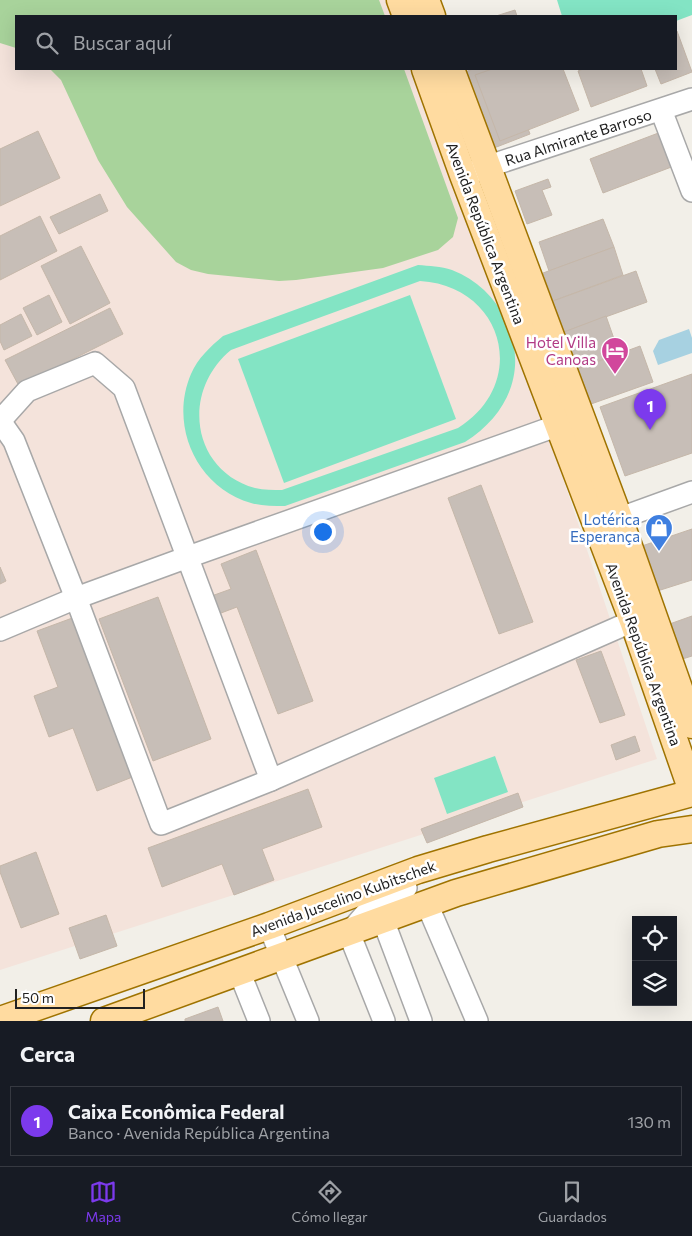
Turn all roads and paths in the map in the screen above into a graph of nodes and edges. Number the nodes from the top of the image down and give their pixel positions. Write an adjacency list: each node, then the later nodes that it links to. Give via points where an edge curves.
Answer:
1 (400, 0): 3 (main road)
2 (426, 0): 4 (main road)
3 (406, 15)
4 (432, 15)
5 (425, 70): 9 (main road, Avenida República Argentina)
6 (451, 70): 9 (main road, Avenida República Argentina)
7 (692, 99): 8 (street, Rua Almirante Barroso)
8 (661, 110): 9 (street, Rua Almirante Barroso); 10 (street)
9 (475, 171): 12 (main road, Avenida República Argentina); 14 (main road, Avenida República Argentina)
10 (692, 190)
11 (0, 421): 15 (street, via 27,391 95,363 124,388); 16 (street, via 14,440)
12 (559, 425): 14 (main road, Avenida República Argentina); 15 (street)
13 (692, 492): 14 (street)
14 (608, 523): 17 (main road, Avenida República Argentina); 19 (main road, Avenida República Argentina)
15 (188, 557): 16 (street); 20 (street)
16 (76, 598): 18 (street); 20 (street, via 161,824)
17 (633, 621): 20 (street); 21 (main road, Avenida República Argentina)
18 (0, 630)
19 (692, 725)
20 (271, 780)
21 (692, 792): 23 (main road, Avenida Juscelino Kubitschek)
22 (692, 829): 24 (main road, via 658,834 484,884)
23 (488, 848): 25 (street, via 466,867 380,897); 26 (main road, Avenida Juscelino Kubitschek, via 418,870)
24 (428, 904): 25 (main road); 36 (street)
25 (379, 912): 27 (main road); 35 (street)
26 (269, 926): 28 (street); 30 (main road, Avenida Juscelino Kubitschek)
27 (349, 933): 28 (main road); 34 (street)
28 (282, 958): 29 (main road); 33 (street)
29 (239, 971): 31 (main road); 32 (street)
30 (0, 1020)
31 (104, 1021)
32 (259, 1021)
33 (308, 1021)
34 (384, 1021)
35 (421, 1021)
36 (477, 1021)

